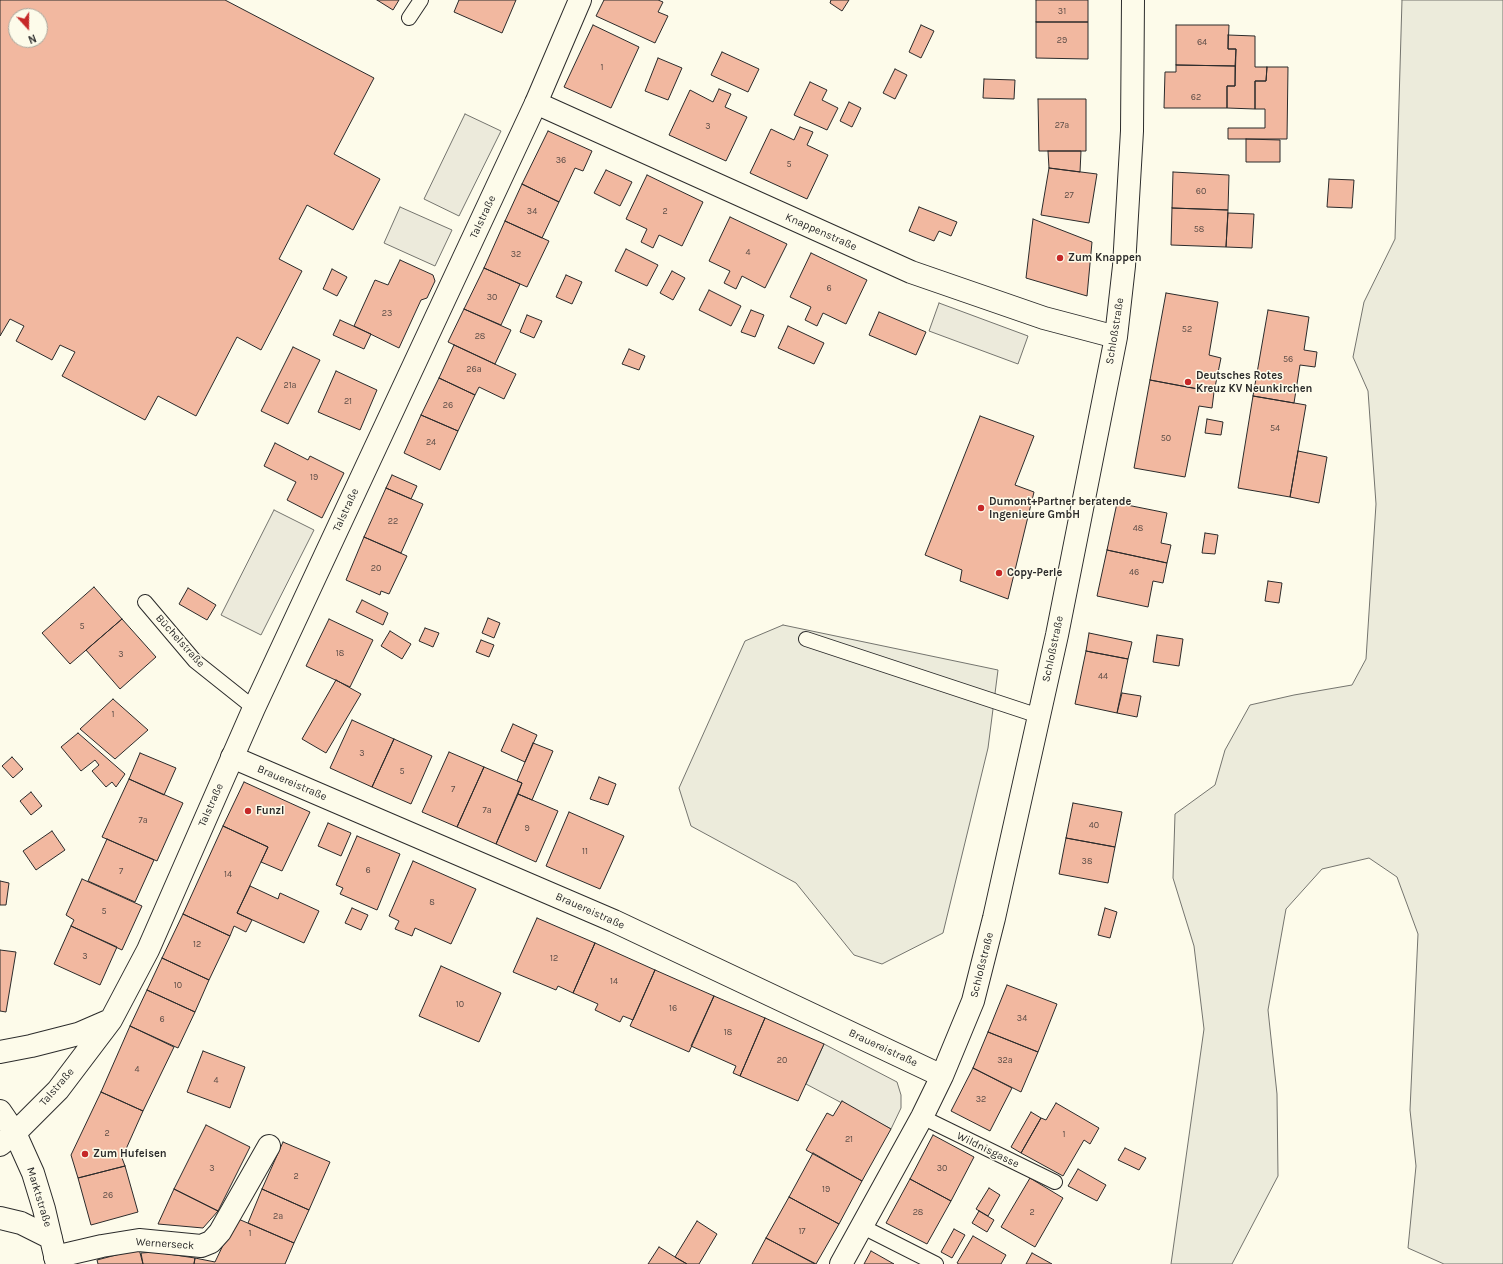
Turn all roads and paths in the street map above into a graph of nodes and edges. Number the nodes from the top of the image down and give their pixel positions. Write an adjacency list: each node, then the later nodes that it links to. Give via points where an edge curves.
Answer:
1 (421, 0): 4 (lane)
2 (580, 0): 5 (street, Talstraße)
3 (1133, 0): 6 (street, Schloßstraße, via 1132,131 1124,266)
4 (409, 18)
5 (536, 103): 6 (street, Knappenstraße, via 911,272 1044,318); 9 (street, Talstraße)
6 (1116, 337): 10 (street, Schloßstraße)
7 (145, 602): 9 (lane, Büchelstraße, via 195,661)
8 (806, 639): 10 (lane)
9 (254, 708): 11 (street, Talstraße)
10 (1039, 716): 14 (street, Schloßstraße, via 973,1002)
11 (232, 757): 12 (street, Talstraße, via 148,950); 14 (street, Brauereistraße, via 614,921)
12 (111, 1020): 13 (street, via 78,1034); 17 (street, Talstraße, via 58,1090)
13 (0, 1052)
14 (942, 1076): 16 (street, Schloßstraße)
15 (0, 1110): 17 (street, Marktstraße)
16 (922, 1118): 19 (lane, Wildnisgasse); 21 (street, Schloßstraße)
17 (7, 1139): 22 (street, Marktstraße, via 33,1173)
18 (269, 1146): 22 (street, Wernerseck, via 220,1232 211,1242 201,1246 139,1240)
19 (1055, 1182)
20 (0, 1218): 22 (street, via 21,1222)
21 (861, 1226): 23 (street, Schloßstraße); 24 (lane)
22 (54, 1253)
23 (841, 1264)
24 (936, 1264)

